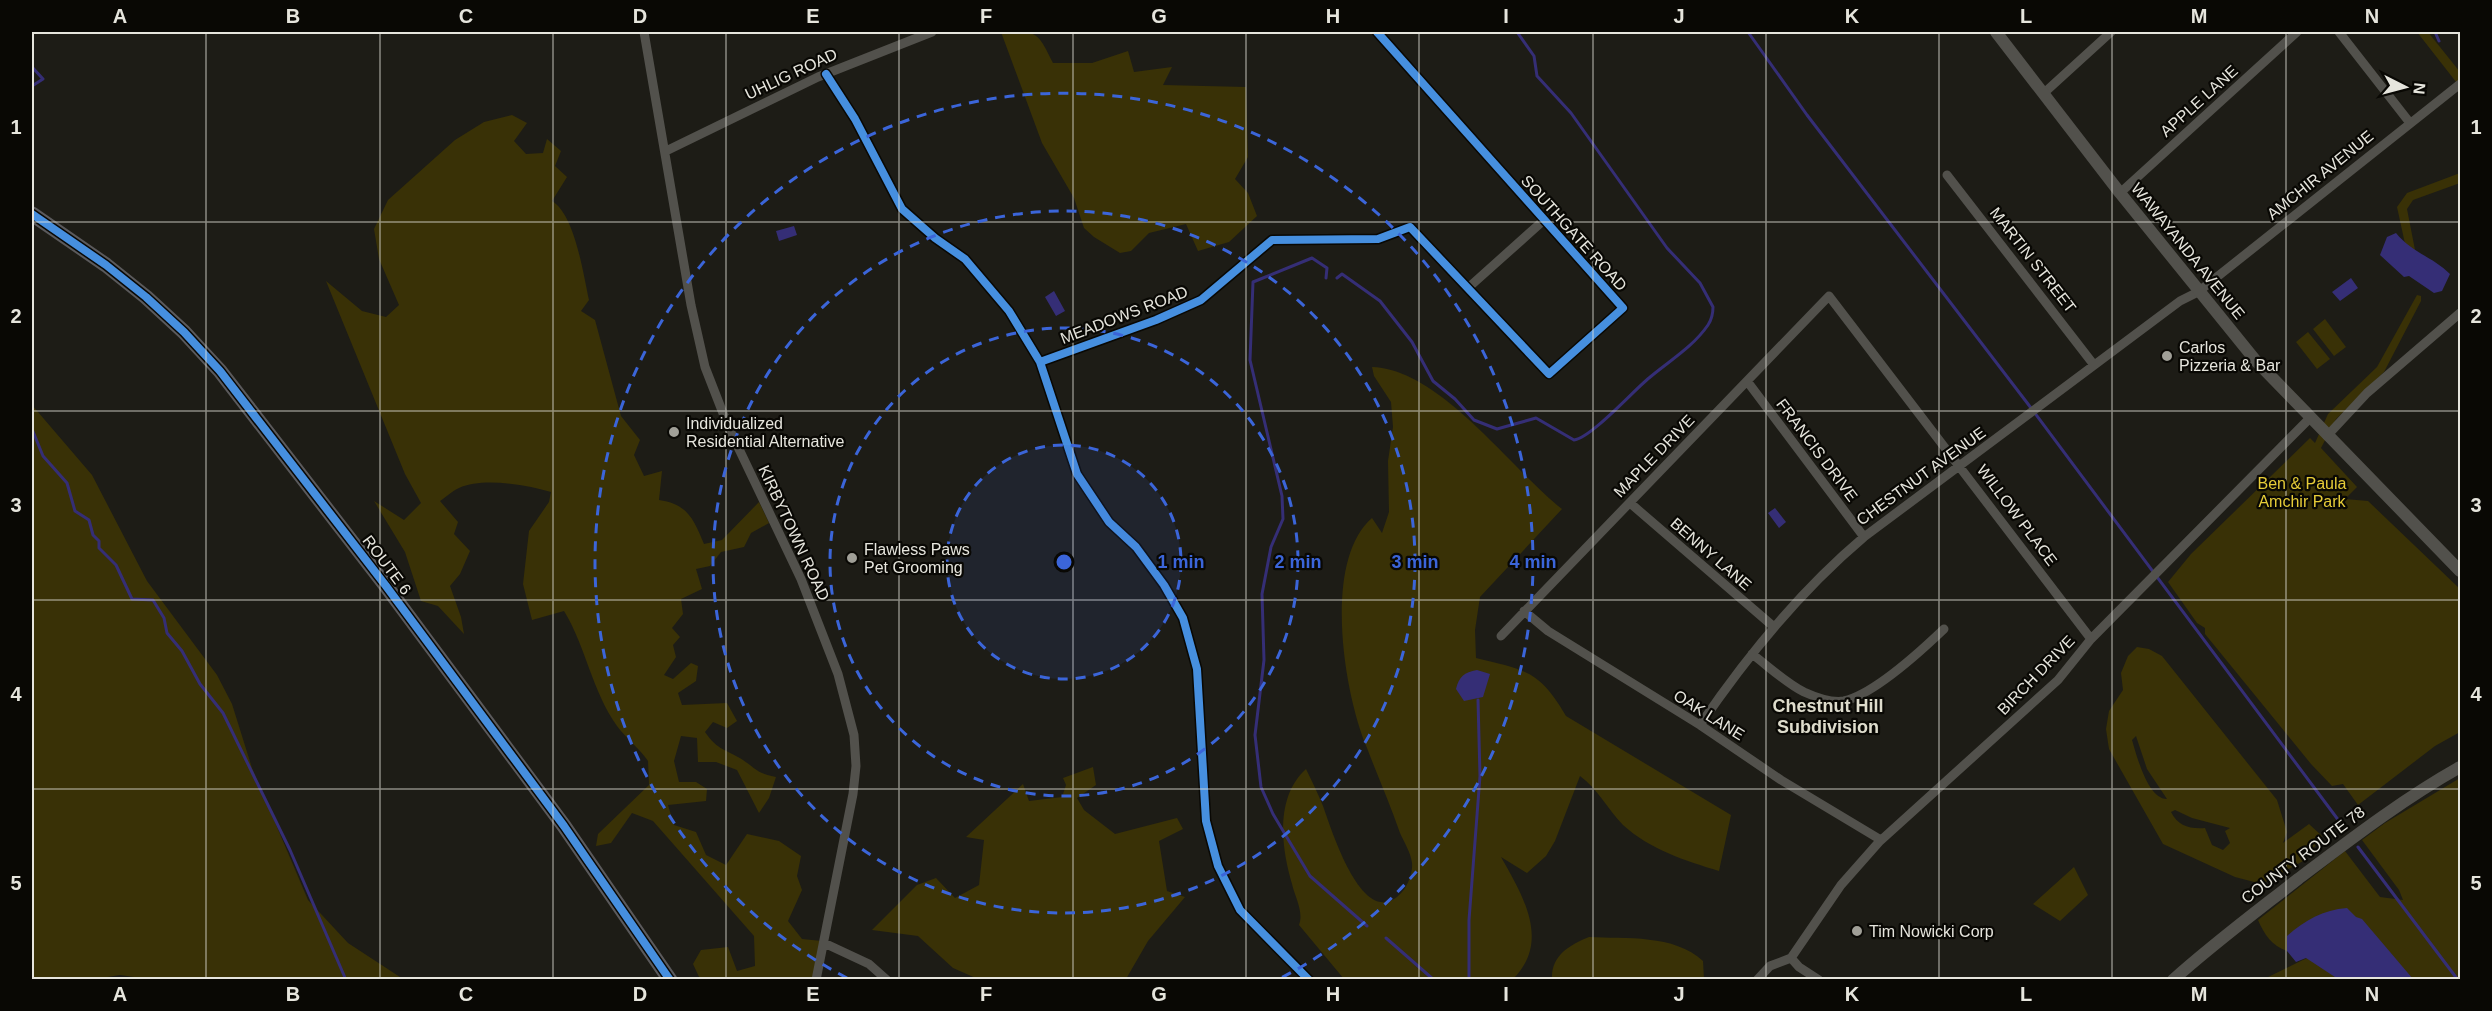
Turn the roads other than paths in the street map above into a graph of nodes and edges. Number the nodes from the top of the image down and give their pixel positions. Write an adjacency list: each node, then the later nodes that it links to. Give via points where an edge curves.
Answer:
1 (644, 32): 12 (street, KIRBYTOWN ROAD)
2 (932, 32): 8 (street, UHLIG ROAD)
3 (1377, 32): 16 (street, SOUTHGATE ROAD)
4 (1996, 32): 10 (street, WAWAYANDA AVENUE)
5 (2111, 32): 10 (street)
6 (2298, 32): 14 (street, APPLE LANE)
7 (2339, 32): 11 (street)
8 (826, 74): 12 (street, UHLIG ROAD); 22 (street, via 855,119 902,209 965,259 987,283)
9 (2460, 84): 11 (street, AMCHIR AVENUE)
10 (2044, 93): 14 (street, WAWAYANDA AVENUE)
11 (2409, 123): 19 (street, AMCHIR AVENUE)
12 (666, 151): 40 (street, KIRBYTOWN ROAD, via 691,305 710,382 814,611 844,694 854,735 853,794)
13 (1947, 175): 23 (street, MARTIN STREET)
14 (2120, 193): 19 (street, WAWAYANDA AVENUE)
15 (32, 214): 42 (main road, ROUTE 6, via 139,291 220,371 564,826)
16 (1544, 220): 18 (street); 18 (street, SOUTHGATE ROAD, via 1623,308 1574,352 1549,374)
17 (1410, 227): 18 (street, SOUTHGATE ROAD); 22 (street, MEADOWS ROAD, via 1378,238 1272,240 1201,300)
18 (1468, 288)
19 (2198, 292): 23 (street, CHESTNUT AVENUE); 25 (street, WAWAYANDA AVENUE)
20 (1829, 296): 24 (street, MAPLE DRIVE); 27 (street, WILLOW PLACE)
21 (2460, 313): 26 (street, via 2367,393)
22 (1040, 362): 45 (street, via 1077,474 1109,522 1136,547 1164,585 1183,618 1197,669 1206,821 1218,866 1240,910)
23 (2094, 365): 27 (street, CHESTNUT AVENUE)
24 (1747, 381): 28 (street, MAPLE DRIVE); 29 (street, FRANCIS DRIVE)
25 (2310, 418): 26 (street, WAWAYANDA AVENUE); 35 (street, BIRCH DRIVE)
26 (2327, 436): 30 (street, WAWAYANDA AVENUE)
27 (1961, 467): 29 (street, CHESTNUT AVENUE); 35 (street, WILLOW PLACE)
28 (1630, 503): 31 (street, MAPLE DRIVE); 32 (street, BENNY LANE)
29 (1864, 537): 32 (street, CHESTNUT AVENUE, via 1824,571)
30 (2460, 571)
31 (1524, 611): 34 (street, MAPLE DRIVE); 37 (street, OAK LANE, via 1548,631)
32 (1774, 627): 36 (street, CHESTNUT AVENUE)
33 (1944, 629): 36 (street, via 1913,658 1858,695 1842,701 1802,691)
34 (1501, 636)
35 (2091, 639): 39 (street, BIRCH DRIVE, via 2058,680)
36 (1752, 654): 37 (street, CHESTNUT AVENUE)
37 (1700, 725): 39 (street, OAK LANE)
38 (2460, 767): 48 (street, COUNTY ROUTE 78, via 2413,794 2346,842)
39 (1881, 840): 41 (street, BIRCH DRIVE, via 1841,885)
40 (824, 943): 43 (street, KIRBYTOWN ROAD); 44 (street, via 869,964)
41 (1791, 958): 46 (street, via 1770,966); 47 (street)
42 (670, 980)
43 (816, 980)
44 (887, 980)
45 (1309, 980)
46 (1757, 980)
47 (1819, 980)
48 (2173, 980)

